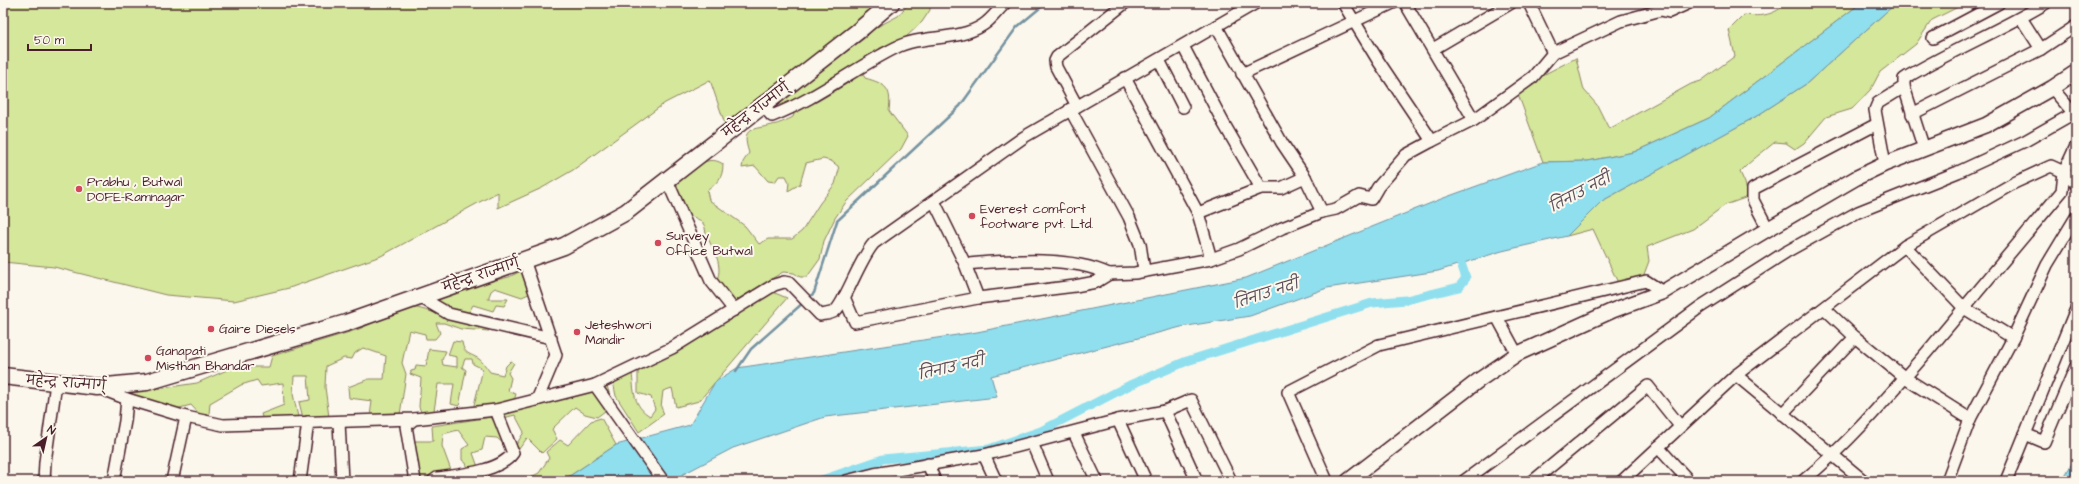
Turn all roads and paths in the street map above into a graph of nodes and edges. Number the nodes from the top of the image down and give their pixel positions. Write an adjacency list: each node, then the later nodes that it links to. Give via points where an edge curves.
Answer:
1 (891, 3): 29 (highway, महेन्द्र राज्मार्ग्)
2 (1005, 3): 29 (street, via 984,25 954,36 921,40 895,48 792,108 772,116)
3 (1125, 3): 30 (street, via 1055,61)
4 (1256, 3): 16 (street)
5 (1343, 3): 15 (street)
6 (1393, 3): 15 (street)
7 (1405, 3): 20 (street)
8 (1511, 3): 20 (street)
9 (1529, 3): 22 (street)
10 (1689, 3): 13 (street, via 1669,12)
11 (1999, 3): 18 (street)
12 (2046, 3): 14 (street)
13 (1660, 6): 22 (street)
14 (2020, 18): 21 (street); 27 (street, via 1932,62 1904,79)
15 (1354, 21): 25 (street); 36 (street)
16 (1216, 26): 19 (street); 25 (street)
17 (2076, 26): 21 (street)
18 (1933, 38)
19 (1183, 46): 23 (street); 44 (street)
20 (1433, 49): 34 (street)
21 (2041, 49): 32 (street)
22 (1553, 53): 34 (street, via 1533,77)
23 (1159, 60): 26 (street); 31 (street)
24 (2076, 72): 28 (main road)
25 (1243, 73): 41 (street, via 1282,143)
26 (1125, 78): 30 (street); 47 (street)
27 (1904, 87): 32 (street); 35 (street, via 1878,103 1875,110)
28 (2052, 88): 33 (street); 38 (main road, via 1986,125)
29 (762, 105): 42 (highway, महेन्द्र राज्मार्ग्)
30 (1074, 107): 45 (street, via 1024,137); 54 (street, via 1129,217 1140,244)
31 (1183, 107)
32 (1912, 114): 38 (street)
33 (2075, 114): 114 (street, via 1958,172 1858,212 1786,252 1700,307)
34 (1474, 120): 36 (street)
35 (1877, 124): 39 (street); 49 (street, via 1753,189 1753,200)
36 (1432, 141): 46 (street, via 1406,155 1378,186 1371,199 1359,196 1336,210)
37 (2076, 146): 40 (street)
38 (1924, 149): 39 (main road)
39 (1885, 164): 49 (main road)
40 (2064, 172): 43 (street); 50 (street, via 2051,166 2014,183); 60 (street, via 2062,191)
41 (1305, 177): 44 (street, via 1281,188); 46 (street)
42 (667, 180): 52 (highway, महेन्द्र राज्मार्ग्, via 626,212 564,246); 63 (street, via 711,281)
43 (2076, 184)
44 (1261, 188): 47 (street)
45 (934, 201): 53 (street); 58 (street, via 874,242 864,255)
46 (1322, 212): 51 (street)
47 (1198, 213): 51 (street)
48 (2076, 217): 67 (street, via 2047,265)
49 (1768, 229): 56 (main road)
50 (1906, 246): 60 (street); 61 (street)
51 (1211, 259): 54 (street)
52 (524, 260): 57 (highway, महेन्द्र राज्मार्ग्); 66 (street)
53 (965, 264): 55 (street, via 1059,262 1098,269); 59 (street)
54 (1144, 270): 55 (street)
55 (1108, 274): 59 (street, via 1096,282 1075,286)
56 (1663, 292): 64 (street, via 1646,281); 68 (main road, via 1614,310)
57 (420, 297): 66 (street, via 449,314); 75 (highway, महेन्द्र राज्मार्ग्, via 346,323 147,382)
58 (844, 297): 59 (street, via 855,322); 63 (street, via 836,310 820,315 789,283 784,282 774,285)
59 (978, 298)
60 (1964, 308): 67 (street); 72 (street)
61 (1825, 309): 65 (street); 70 (street)
62 (2076, 309): 89 (street)
63 (734, 310): 74 (street, via 672,348)
64 (1497, 317): 68 (street); 112 (street, via 1379,345 1288,392)
65 (1855, 337): 72 (street); 80 (street)
66 (551, 338): 77 (street, via 556,355)
67 (2013, 338): 83 (street)
68 (1517, 354): 113 (main road, via 1479,380)
69 (2076, 366): 89 (street, via 2044,442)
70 (1736, 375): 80 (street); 87 (street)
71 (3, 376): 73 (highway, महेन्द्र राज्मार्ग्)
72 (1905, 378): 83 (street); 93 (street)
73 (56, 383): 75 (highway, महेन्द्र राज्मार्ग्); 96 (street, via 44,462)
74 (595, 385): 77 (street); 103 (street)
75 (97, 387): 76 (street)
76 (127, 399): 81 (street); 97 (street)
77 (537, 400): 78 (street)
78 (496, 410): 82 (street); 102 (street, via 512,453 508,460 472,473 437,478)
79 (1165, 411): 84 (street); 110 (street); 111 (street, via 1191,400)
80 (1782, 414): 93 (street)
81 (186, 417): 85 (street, via 223,424); 98 (street)
82 (414, 419): 86 (street); 101 (street, via 406,426)
83 (1970, 419): 120 (street)
84 (1118, 420): 88 (street); 109 (street)
85 (308, 422): 86 (street); 99 (street)
86 (339, 422): 100 (street)
87 (1680, 426): 91 (street); 115 (street, via 1648,386)
88 (1074, 432): 90 (street); 108 (street)
89 (2025, 434): 121 (street)
90 (1032, 443): 92 (street); 107 (street)
91 (1658, 447): 116 (street); 117 (street)
92 (984, 455): 94 (street); 106 (street)
93 (1834, 456): 118 (street); 119 (street)
94 (928, 464): 95 (street); 105 (street)
95 (876, 477): 104 (street)
96 (44, 481)
97 (114, 481)
98 (172, 481)
99 (300, 481)
100 (342, 481)
101 (415, 481)
102 (433, 481)
103 (664, 481)
104 (846, 481)
105 (935, 481)
106 (996, 481)
107 (1048, 481)
108 (1097, 481)
109 (1146, 481)
110 (1197, 481)
111 (1231, 481)
112 (1327, 481)
113 (1348, 481)
114 (1464, 481)
115 (1533, 481)
116 (1622, 481)
117 (1689, 481)
118 (1803, 481)
119 (1864, 481)
120 (1947, 481)
121 (2006, 481)

